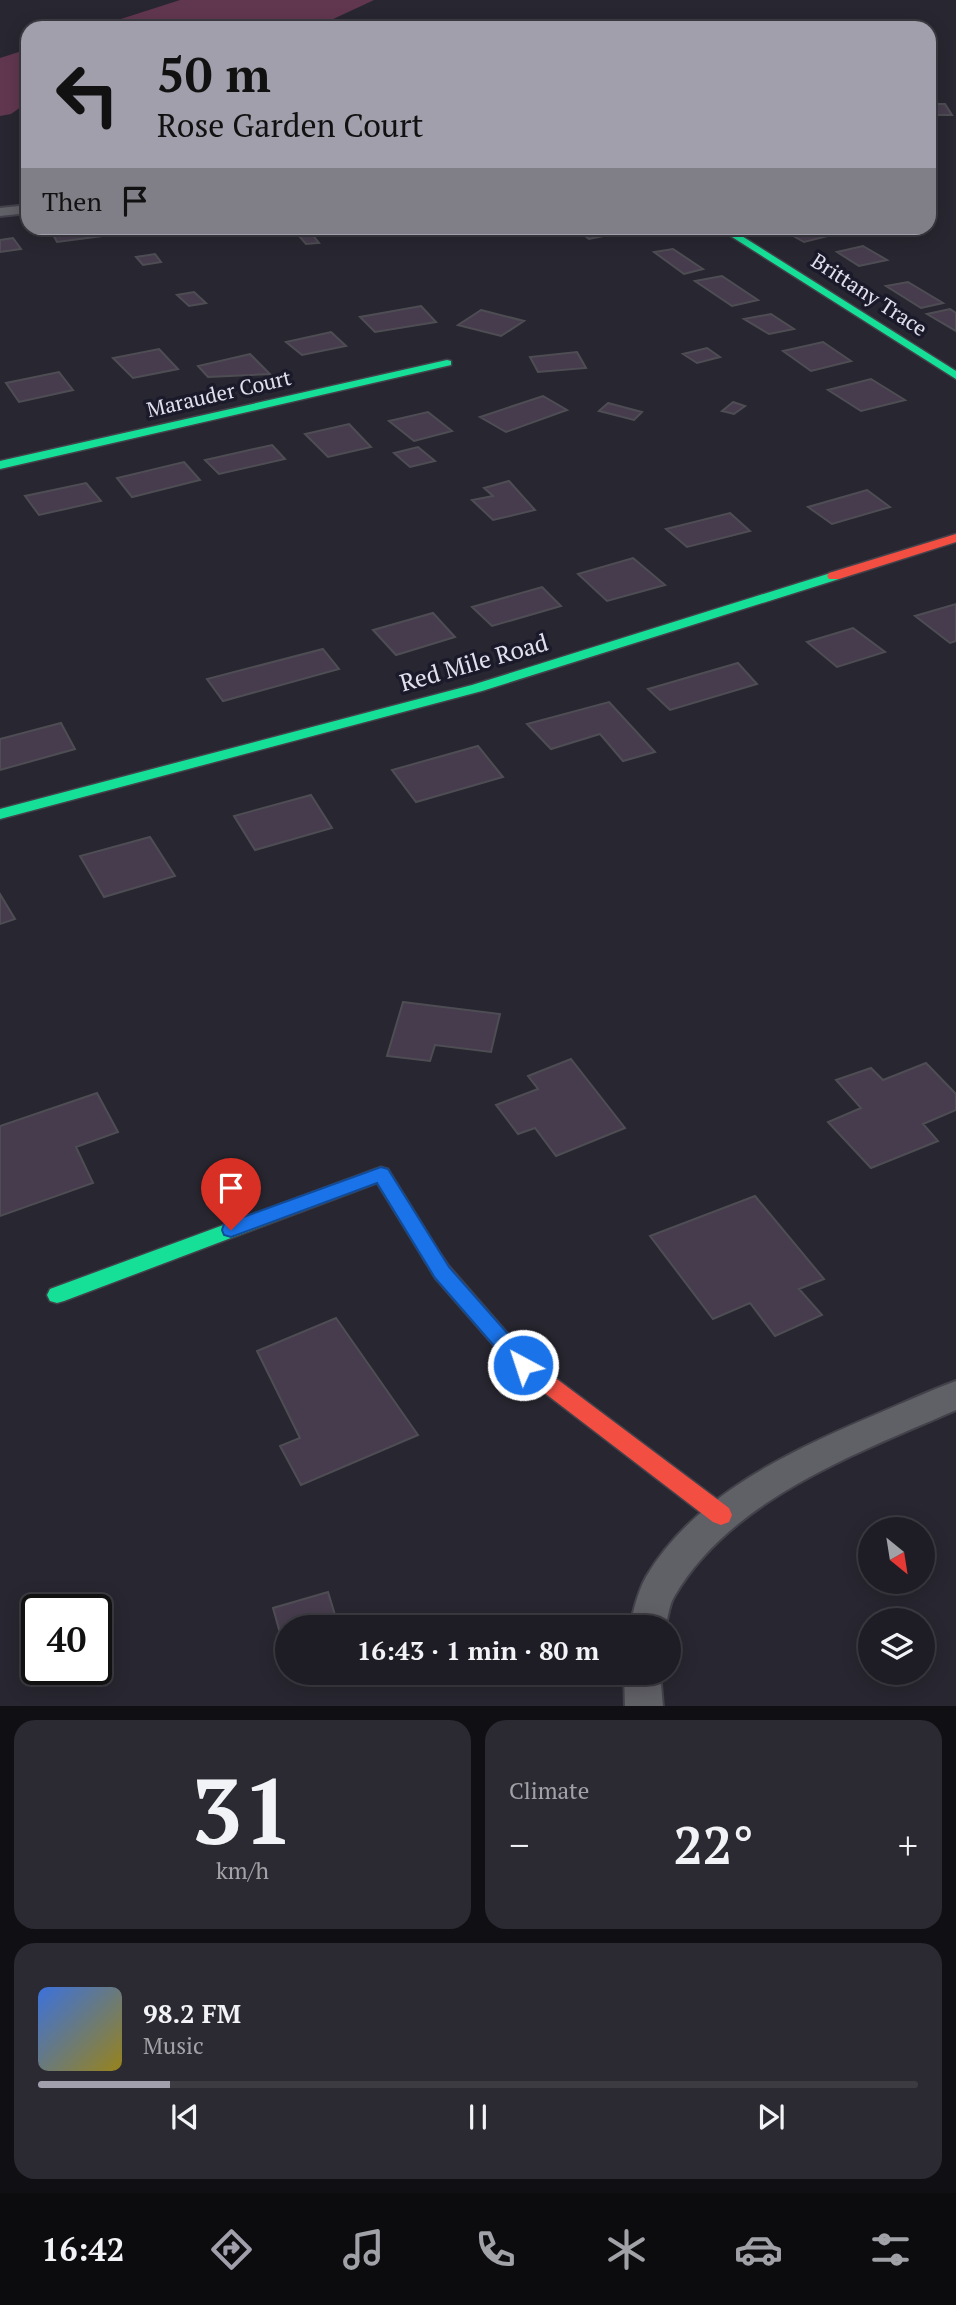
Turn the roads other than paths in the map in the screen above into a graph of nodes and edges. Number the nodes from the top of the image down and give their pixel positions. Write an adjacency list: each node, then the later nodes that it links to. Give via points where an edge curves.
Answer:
1 (21, 210): 2 (street)
2 (0, 212)
3 (734, 235): 5 (street, Brittany Trace)
4 (447, 363): 6 (street, Marauder Court)
5 (956, 376)
6 (0, 465)
7 (956, 538): 8 (street, Red Mile Road, via 477,688)
8 (0, 814)
9 (57, 1295): 11 (street, via 381,1174 442,1272 523,1365)
10 (956, 1395): 11 (street, via 840,1446)
11 (721, 1515): 12 (street, via 659,1589)
12 (651, 1615)
13 (643, 1685): 14 (street)
14 (644, 1706)

